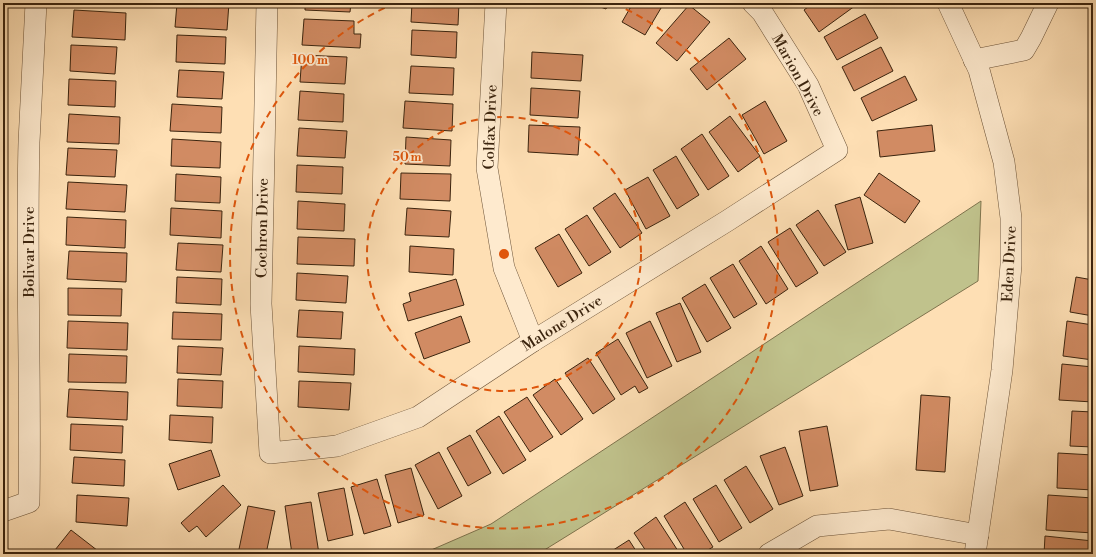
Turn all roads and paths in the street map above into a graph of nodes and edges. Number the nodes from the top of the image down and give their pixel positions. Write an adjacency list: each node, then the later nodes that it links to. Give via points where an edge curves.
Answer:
1 (36, 3): 11 (street, Bolivar Drive, via 28,262 29,502)
2 (267, 3): 10 (street, Cochron Drive, via 261,304)
3 (496, 3): 9 (street, Colfax Drive, via 487,168 504,268)
4 (753, 3): 8 (street, Marion Drive, via 762,12 808,86)
5 (948, 3): 7 (street, Eden Drive)
6 (1048, 3): 7 (street, via 1024,50)
7 (974, 60): 12 (street, Eden Drive, via 1004,162 1011,218 1011,265 1002,370)
8 (837, 150): 9 (street, Malone Drive)
9 (533, 341): 10 (street, Malone Drive, via 418,417 337,446)
10 (270, 453)
11 (3, 511)
12 (977, 544): 13 (street, via 889,519 817,526)
13 (769, 554)

